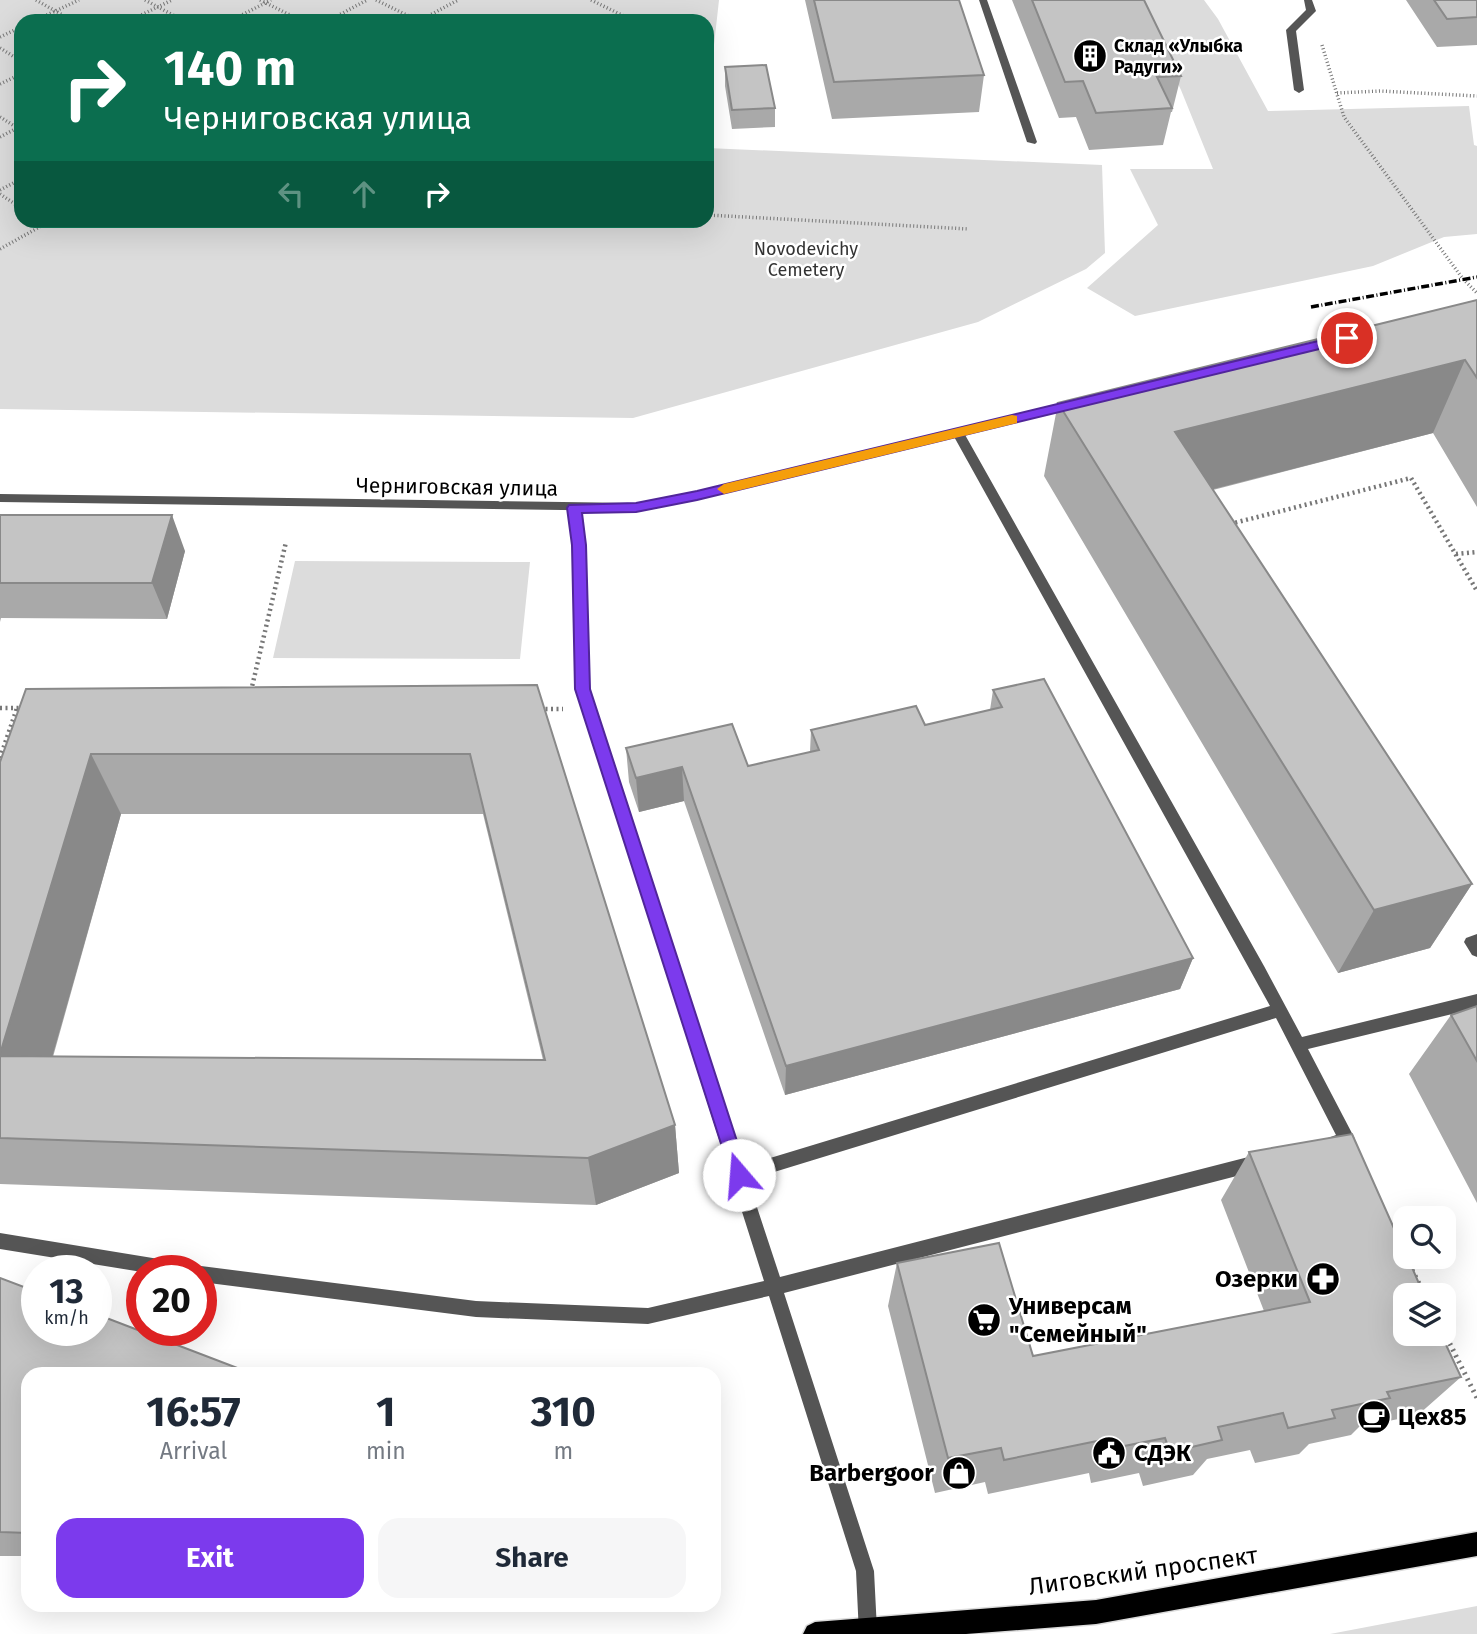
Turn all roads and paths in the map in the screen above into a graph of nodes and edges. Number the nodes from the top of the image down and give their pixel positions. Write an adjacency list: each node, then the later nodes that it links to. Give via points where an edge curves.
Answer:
1 (36, 0): 15 (path)
2 (79, 0): 15 (path)
3 (145, 0): 14 (path)
4 (172, 0): 14 (path)
5 (260, 0): 13 (path)
6 (271, 0): 13 (path)
7 (367, 0): 23 (path)
8 (376, 0): 24 (path)
9 (458, 0): 25 (path)
10 (591, 0): 26 (path)
11 (983, 0): 30 (street)
12 (1308, 0): 16 (street)
13 (266, 3): 21 (path); 22 (path)
14 (158, 7): 19 (path); 20 (path)
15 (56, 11): 17 (path); 18 (path)
16 (1311, 11): 27 (street, via 1291,30); 28 (path)
17 (49, 14)
18 (61, 14)
19 (144, 14)
20 (171, 14)
21 (244, 14)
22 (288, 14)
23 (341, 14)
24 (405, 14)
25 (432, 14)
26 (620, 14)
27 (1298, 90)
28 (1337, 93): 29 (path); 37 (path, via 1344,117)
29 (1477, 96)
30 (1032, 142)
31 (0, 192): 32 (path)
32 (14, 203)
33 (714, 215): 35 (path)
34 (38, 228): 36 (path)
35 (969, 229)
36 (0, 249)
37 (1476, 291)
38 (1091, 400): 39 (street, Черниговская улица)
39 (958, 433): 41 (street, Черниговская улица, via 685,498 636,507); 57 (street)
40 (0, 498): 41 (street, Черниговская улица)
41 (574, 508): 52 (street, via 583,689)
42 (1225, 525): 45 (path, via 1411,478)
43 (286, 542): 47 (path)
44 (1477, 552): 45 (path)
45 (1456, 554): 46 (path)
46 (1477, 591)
47 (250, 695)
48 (0, 708): 49 (path)
49 (17, 708): 50 (path); 53 (path)
50 (30, 708)
51 (535, 709): 52 (path)
52 (590, 709): 61 (street)
53 (0, 758)
54 (1477, 940): 55 (street, via 1471,942)
55 (1477, 951)
56 (1477, 1001): 58 (street)
57 (1280, 1010): 58 (street); 61 (street)
58 (1298, 1045): 59 (street, via 1346,1139)
59 (1320, 1146)
60 (1280, 1157): 65 (street)
61 (739, 1175): 65 (street)
62 (0, 1241): 63 (street)
63 (126, 1262)
64 (217, 1276): 65 (street, via 476,1309 648,1316)
65 (774, 1287): 69 (street, via 865,1572)
66 (1451, 1346): 67 (path)
67 (1477, 1398)
68 (1477, 1544): 69 (main road, Лиговский проспект, via 1096,1612)
69 (867, 1630): 70 (main road, Лиговский проспект)
70 (815, 1634)

